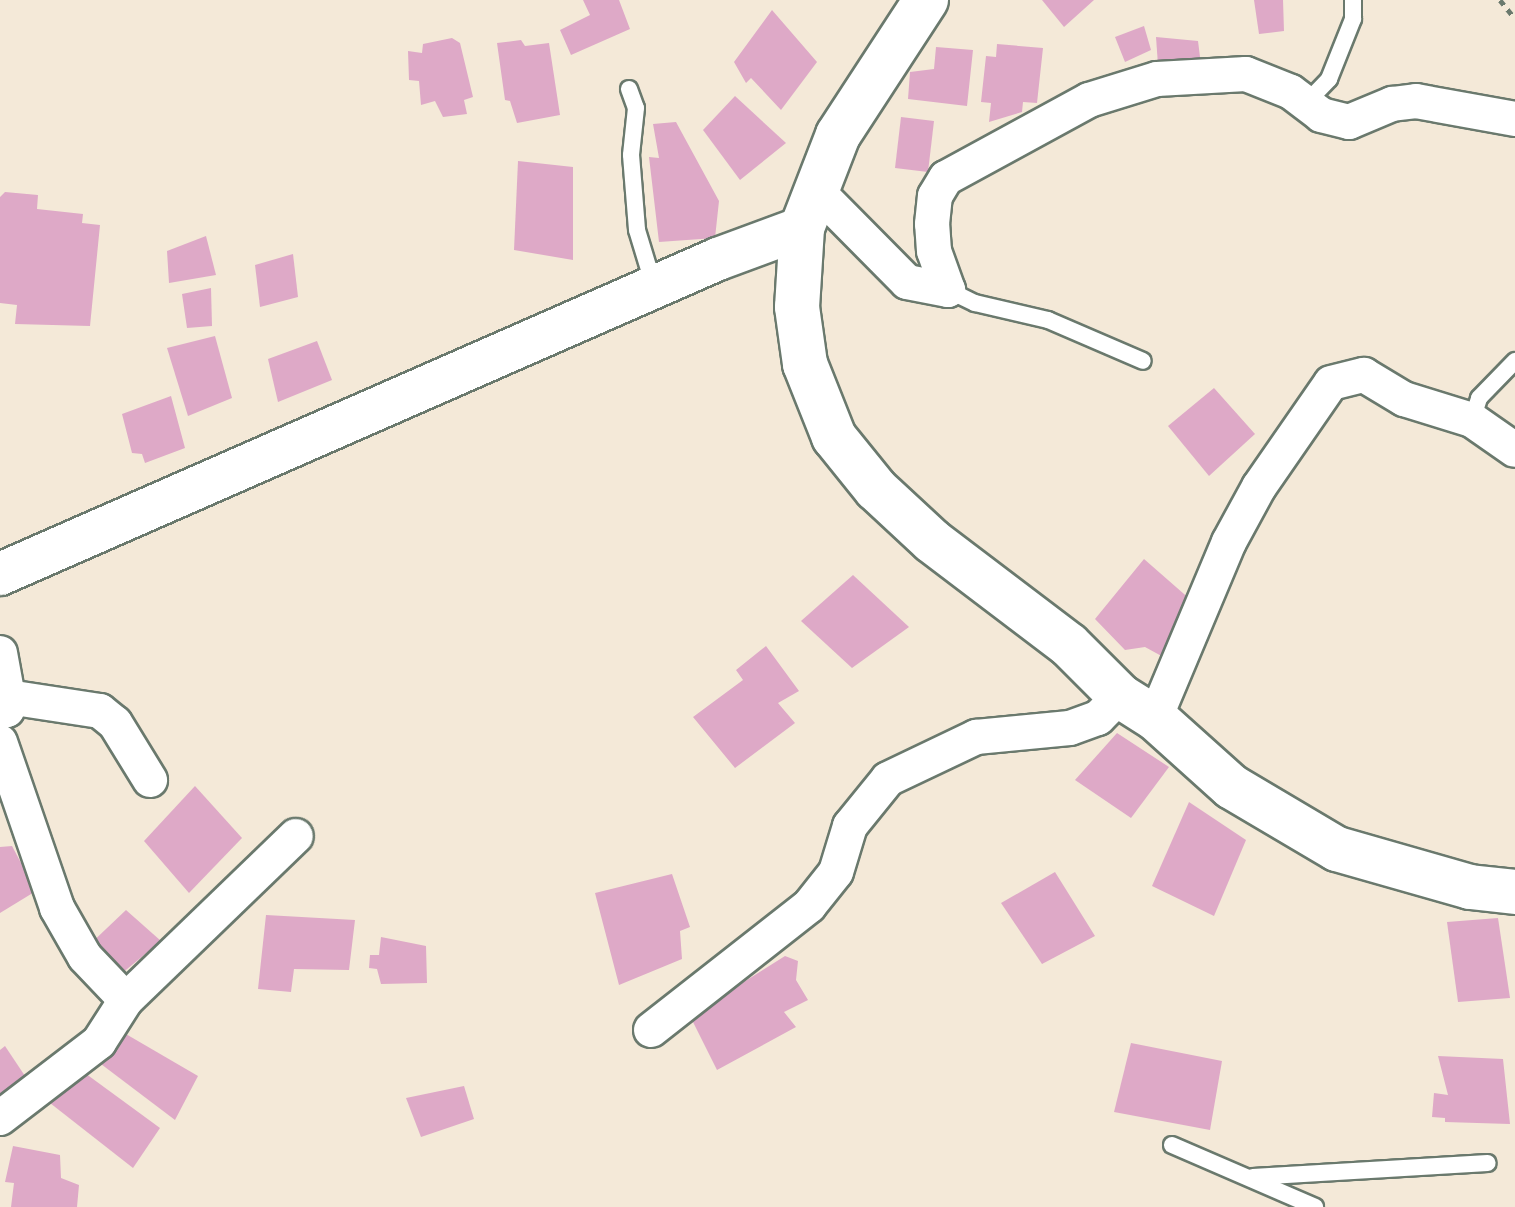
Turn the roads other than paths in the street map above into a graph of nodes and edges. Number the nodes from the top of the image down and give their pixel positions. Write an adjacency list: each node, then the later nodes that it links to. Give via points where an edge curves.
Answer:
1 (926, 0): 6 (main road, via 846,121)
2 (1353, 0): 4 (lane, via 1353,19 1329,79)
3 (629, 89): 7 (lane, via 636,108 631,155 637,230)
4 (1307, 102): 5 (street, via 1321,115 1349,122 1392,104 1416,101); 8 (street, via 1246,74 1157,79 1089,100 961,166 935,196 933,210 934,251)
5 (1515, 119)
6 (808, 208): 7 (street); 8 (street, via 907,282); 16 (main road, via 797,307 805,364 834,437 876,489 932,541 1069,645)
7 (654, 287): 13 (street)
8 (948, 290): 9 (lane, via 975,303 1048,320)
9 (1143, 361)
10 (1515, 361): 11 (lane, via 1479,398)
11 (1472, 420): 12 (street); 16 (street, via 1404,399 1364,375 1331,383 1259,487)
12 (1515, 450)
13 (0, 574)
14 (0, 653): 15 (street)
15 (4, 704): 18 (street, via 100,711 115,723)
16 (1138, 707): 20 (main road, via 1232,787 1337,849 1456,884); 22 (street, via 1070,728 976,737 888,779 850,826 836,872 809,906)
17 (0, 742): 21 (street, via 57,908 85,957)
18 (150, 780)
19 (296, 836): 21 (street)
20 (1515, 892)
21 (126, 1000): 23 (street, via 99,1042)
22 (651, 1030)
23 (0, 1118)
24 (1172, 1145): 26 (lane)
25 (1488, 1163): 26 (lane)
26 (1253, 1177): 27 (lane)
27 (1315, 1207)

